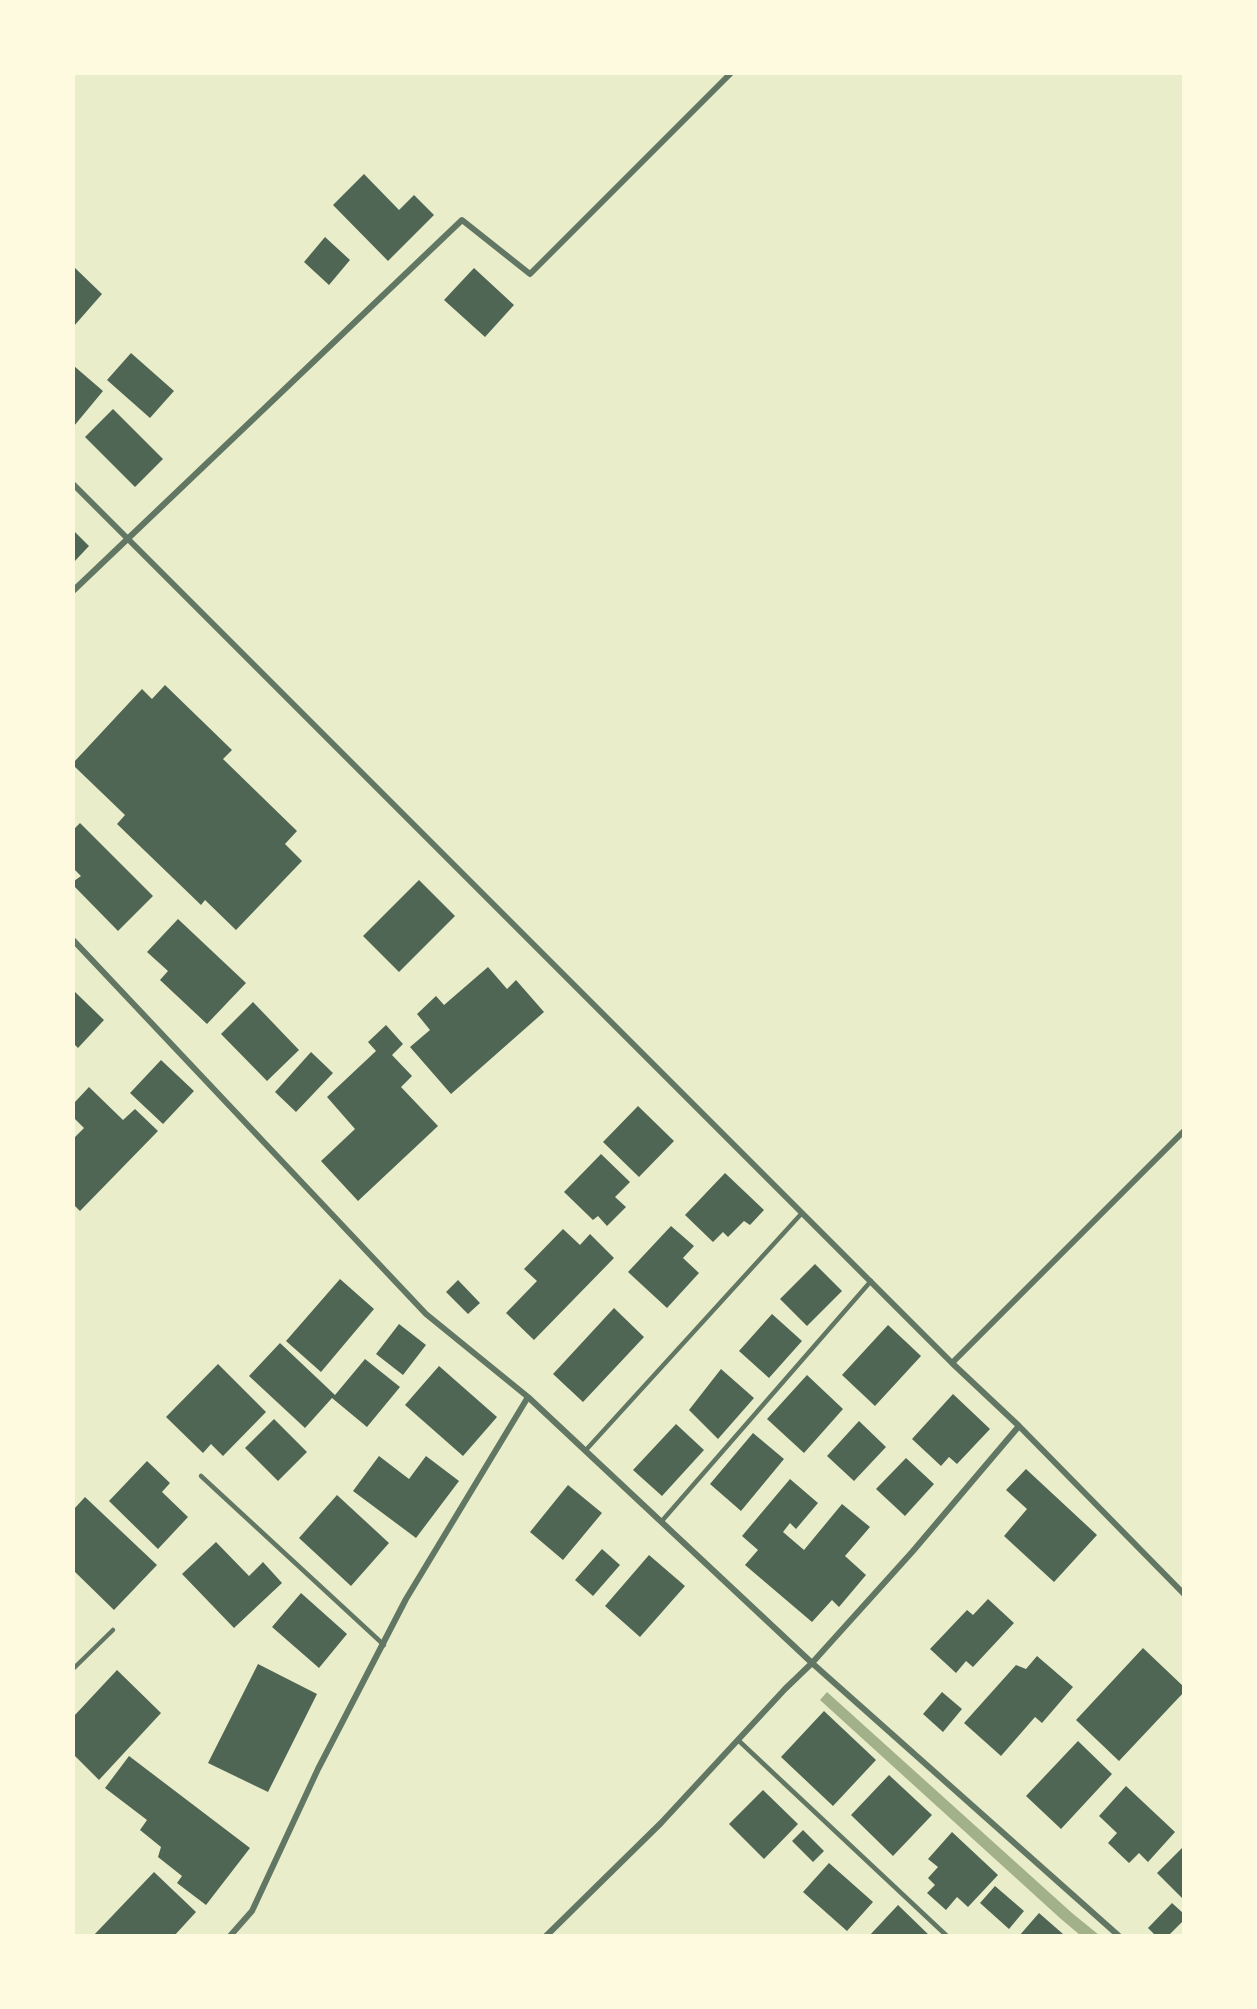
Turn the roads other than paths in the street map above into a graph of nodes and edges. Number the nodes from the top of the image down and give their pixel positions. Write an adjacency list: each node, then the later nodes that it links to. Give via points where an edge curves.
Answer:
1 (730, 74): 3 (street, via 530,274 462,220)
2 (74, 484): 3 (street)
3 (128, 539): 4 (street); 7 (street)
4 (74, 590)
5 (74, 941): 10 (street, via 426,1314)
6 (1184, 1131): 9 (street)
7 (802, 1213): 8 (street); 12 (lane)
8 (871, 1281): 9 (street); 14 (lane)
9 (952, 1363): 11 (street)
10 (528, 1397): 12 (street); 17 (street, via 406,1599)
11 (1019, 1426): 15 (street); 18 (street, via 914,1551)
12 (585, 1451): 14 (street)
13 (201, 1476): 17 (lane)
14 (662, 1522): 18 (street)
15 (1184, 1594)
16 (113, 1630): 19 (lane)
17 (384, 1645): 21 (street, via 318,1769 252,1911)
18 (812, 1663): 20 (street); 24 (street)
19 (74, 1668)
20 (738, 1740): 22 (street, via 661,1823); 23 (lane)
21 (230, 1935)
22 (546, 1935)
23 (947, 1935)
24 (1119, 1935)

